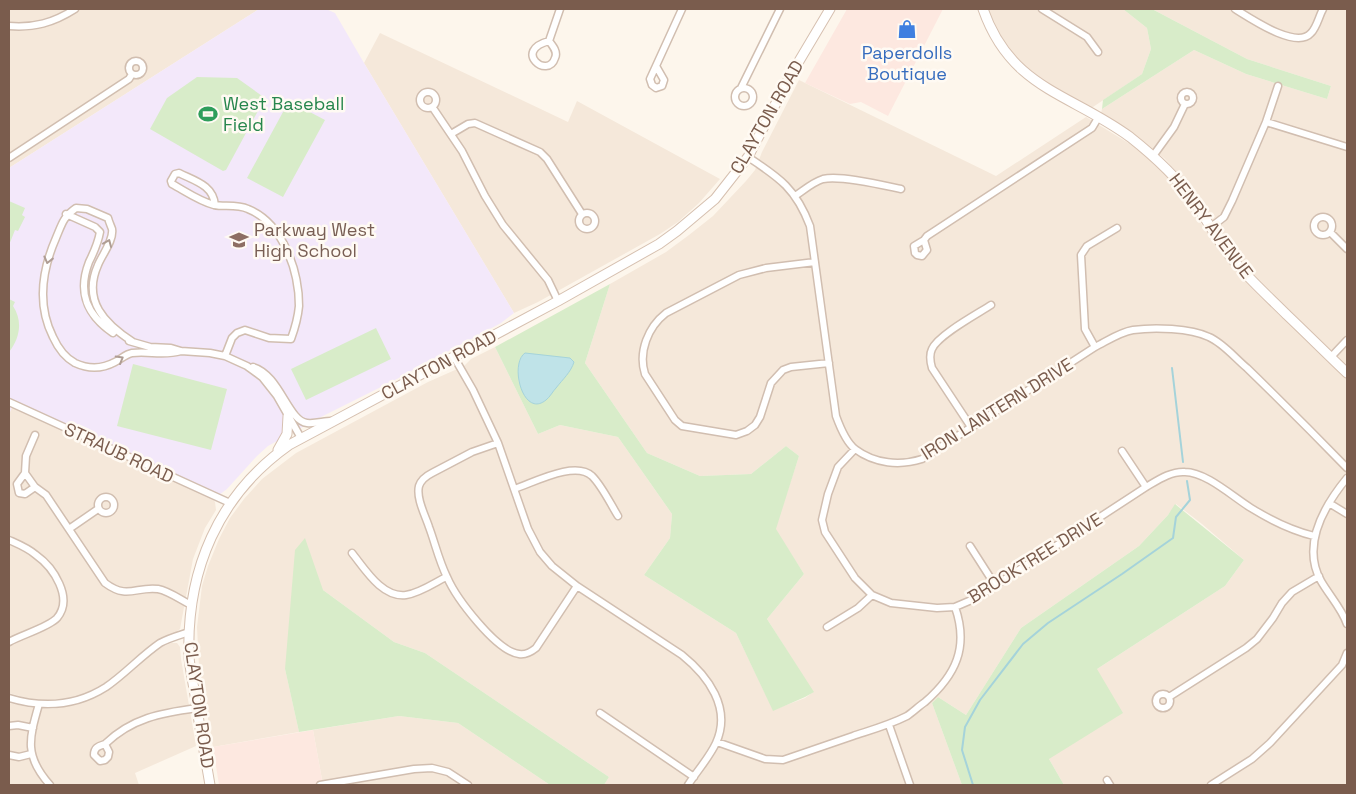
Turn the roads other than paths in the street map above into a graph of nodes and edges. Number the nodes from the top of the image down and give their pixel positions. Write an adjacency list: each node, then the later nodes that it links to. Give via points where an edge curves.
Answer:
1 (74, 9): 10 (street, via 45,24)
2 (560, 9): 11 (street)
3 (682, 9): 13 (street)
4 (780, 9): 16 (street)
5 (830, 9): 24 (main road, CLAYTON ROAD)
6 (983, 9): 19 (main road, HENRY AVENUE, via 995,37 1027,75)
7 (1042, 9): 12 (street, via 1087,37)
8 (1235, 9): 9 (street, via 1295,39 1312,33)
9 (1323, 9)
10 (9, 26)
11 (548, 41)
12 (1098, 52)
13 (656, 66)
14 (132, 74): 25 (street)
15 (1278, 86): 20 (street)
16 (741, 88)
17 (1184, 104): 23 (street, via 1174,127)
18 (434, 108): 21 (street)
19 (1098, 118): 23 (main road, HENRY AVENUE); 34 (street, via 1092,128)
20 (1266, 122): 22 (street); 31 (street, via 1224,217)
21 (451, 134): 30 (street, via 475,123 540,152); 37 (street, via 503,225 548,280)
22 (1347, 147)
23 (1153, 156): 31 (main road, HENRY AVENUE, via 1181,184)
24 (748, 157): 27 (street, via 785,183); 37 (main road, CLAYTON ROAD, via 715,199 678,231)
25 (9, 158)
26 (901, 189): 27 (street, via 872,182 830,179 815,182)
27 (795, 196): 36 (street, via 810,226)
28 (215, 205): 28 (street, via 172,184 175,174 208,188); 43 (street, via 247,208 274,230 292,261 299,307 291,340 269,338 245,330 232,338)
29 (66, 214): 40 (street, via 100,232 85,276 84,291 90,311 112,333); 40 (street, one-way to 29, via 105,320 93,294 94,274 113,231 108,218 87,209 76,208); 42 (street, one-way to 42, via 51,250 42,294 49,330 63,354 87,367 102,367 130,353)
30 (582, 214)
31 (1211, 227): 45 (main road, HENRY AVENUE, via 1245,274)
32 (1117, 228): 41 (street, via 1087,246 1081,255 1085,329)
33 (1330, 232): 35 (street)
34 (924, 240)
35 (1347, 249)
36 (815, 262): 46 (street); 46 (street, via 739,275 666,313 650,332 643,352 643,367 675,420 682,426 736,435 755,425 771,383 783,370)
37 (558, 301): 44 (main road, CLAYTON ROAD)
38 (991, 305): 52 (street, via 939,340 929,357 932,368)
39 (1347, 340): 45 (street)
40 (133, 342): 42 (street)
41 (1095, 347): 52 (street, IRON LANTERN DRIVE); 59 (street, IRON LANTERN DRIVE, via 1132,330 1178,330 1211,337)
42 (181, 352): 43 (street)
43 (225, 356): 47 (street)
44 (454, 357): 51 (main road, CLAYTON ROAD); 55 (street)
45 (1331, 357): 48 (main road, HENRY AVENUE)
46 (829, 363): 56 (street, via 836,416 840,429)
47 (247, 366): 50 (street, via 262,377); 51 (street, via 268,376 302,422)
48 (1347, 373)
49 (9, 402): 65 (street, STRAUB ROAD)
50 (288, 416): 54 (street); 58 (main road, via 287,434)
51 (335, 420): 54 (main road, CLAYTON ROAD)
52 (971, 427): 56 (street, IRON LANTERN DRIVE, via 922,459 910,463 888,463)
53 (35, 435): 60 (street, via 26,456)
54 (301, 438): 58 (main road, CLAYTON ROAD)
55 (498, 443): 64 (street); 76 (street, via 472,452 426,476 419,486 422,506)
56 (854, 449): 79 (street, BROOKTREE DRIVE, via 838,467 822,520 825,532 855,578)
57 (1122, 451): 63 (street)
58 (274, 455): 65 (main road, CLAYTON ROAD)
59 (1347, 468)
60 (25, 473): 62 (street); 62 (street, via 18,484 19,492 25,494)
61 (1347, 478): 66 (street)
62 (36, 487): 70 (street, via 46,495)
63 (1146, 487): 71 (street, BROOKTREE DRIVE, via 1173,473 1192,472 1276,523); 77 (street, BROOKTREE DRIVE)
64 (514, 490): 69 (street, via 570,470 583,471 593,477); 78 (street, via 537,547 552,566)
65 (230, 503): 80 (main road, CLAYTON ROAD, via 211,538)
66 (1329, 503): 68 (street); 71 (street)
67 (98, 509): 70 (street)
68 (1347, 514)
69 (618, 516)
70 (68, 529): 80 (street, via 110,588 128,593 162,590)
71 (1314, 536): 75 (street, via 1313,556)
72 (9, 540): 85 (street, via 30,550 48,566 64,598 61,612 52,622)
73 (970, 546): 77 (street)
74 (352, 553): 76 (street, via 374,581 393,593 406,595)
75 (1318, 576): 82 (street); 88 (street, via 1292,592 1257,639)
76 (446, 577): 78 (street, via 475,619 493,638 521,654 536,648)
77 (994, 585): 81 (street, BROOKTREE DRIVE)
78 (577, 586): 95 (street, via 699,669 719,703 721,724)
79 (872, 595): 81 (street, BROOKTREE DRIVE, via 891,603); 83 (street)
80 (191, 605): 84 (main road, CLAYTON ROAD)
81 (955, 607): 92 (street, via 962,644 954,669 935,693)
82 (1347, 624)
83 (827, 627)
84 (189, 632): 89 (street, via 160,643 106,687 68,702); 90 (main road, CLAYTON ROAD)
85 (9, 642)
86 (1347, 653): 108 (street, via 1342,665 1270,743 1245,764)
87 (9, 698): 89 (street)
88 (1169, 698)
89 (39, 704): 94 (street)
90 (197, 708): 96 (street, via 150,716 129,726); 102 (main road, CLAYTON ROAD)
91 (600, 713): 100 (street)
92 (889, 725): 95 (street, via 783,760 765,759); 107 (street)
93 (9, 726): 94 (street)
94 (33, 728): 97 (street)
95 (717, 742): 100 (street)
96 (105, 744)
97 (32, 754): 98 (street); 101 (street)
98 (9, 755)
99 (371, 777): 103 (street); 104 (street); 105 (street, via 432,768 448,772)
100 (694, 777): 106 (street)
101 (50, 785)
102 (210, 785)
103 (320, 785)
104 (373, 785)
105 (468, 785)
106 (688, 785)
107 (910, 785)
108 (1211, 785)

